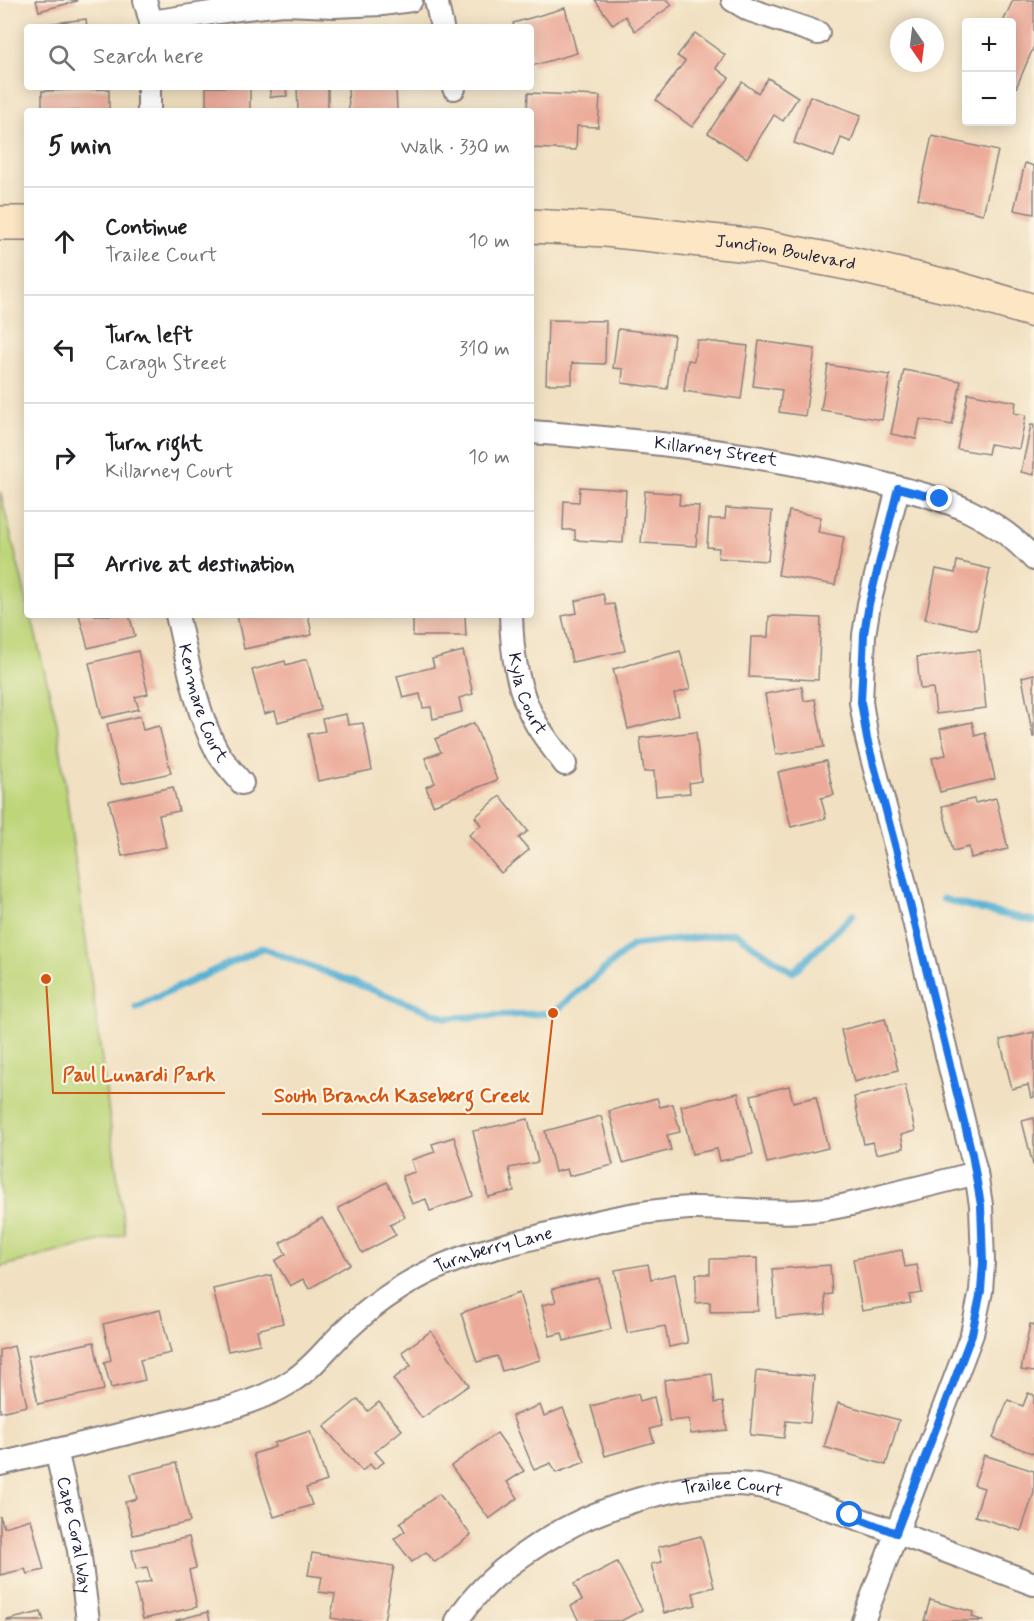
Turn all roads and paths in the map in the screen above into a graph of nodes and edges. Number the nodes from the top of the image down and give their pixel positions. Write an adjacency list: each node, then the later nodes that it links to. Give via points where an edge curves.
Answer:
1 (145, 0): 5 (street)
2 (411, 0): 5 (street, via 334,6 284,4)
3 (436, 0): 6 (street)
4 (733, 0): 7 (street, via 750,10)
5 (151, 24)
6 (441, 24)
7 (818, 33)
8 (149, 90): 9 (street)
9 (148, 108)
10 (0, 223): 11 (main road)
11 (24, 223)
12 (534, 226): 13 (main road, Junction Boulevard, via 758,246 959,289)
13 (1034, 311)
14 (534, 432): 15 (street, Killarney Street, via 624,439 732,454)
15 (898, 488): 16 (street, Killarney Street, via 976,514 1011,536); 21 (street, via 869,604 861,702)
16 (1034, 559)
17 (178, 618): 20 (street, Kenmare Court, via 208,733)
18 (511, 618): 19 (street, Kyla Court, via 517,674 525,699 536,723)
19 (565, 764)
20 (242, 783)
21 (976, 1173): 22 (street, Turnberry Lane, via 816,1210 690,1208 632,1214 460,1258 399,1287 293,1380 265,1396); 24 (street, via 983,1244 981,1291 972,1334)
22 (57, 1450): 23 (street, Turnberry Lane); 26 (street, Cape Coral Way)
23 (0, 1464)
24 (896, 1533): 25 (street, Trailee Court); 27 (street, Trailee Court, via 783,1492 752,1485 701,1485 603,1511 551,1536 483,1588); 28 (street)
25 (1034, 1584)
26 (88, 1621)
27 (457, 1621)
28 (863, 1621)

